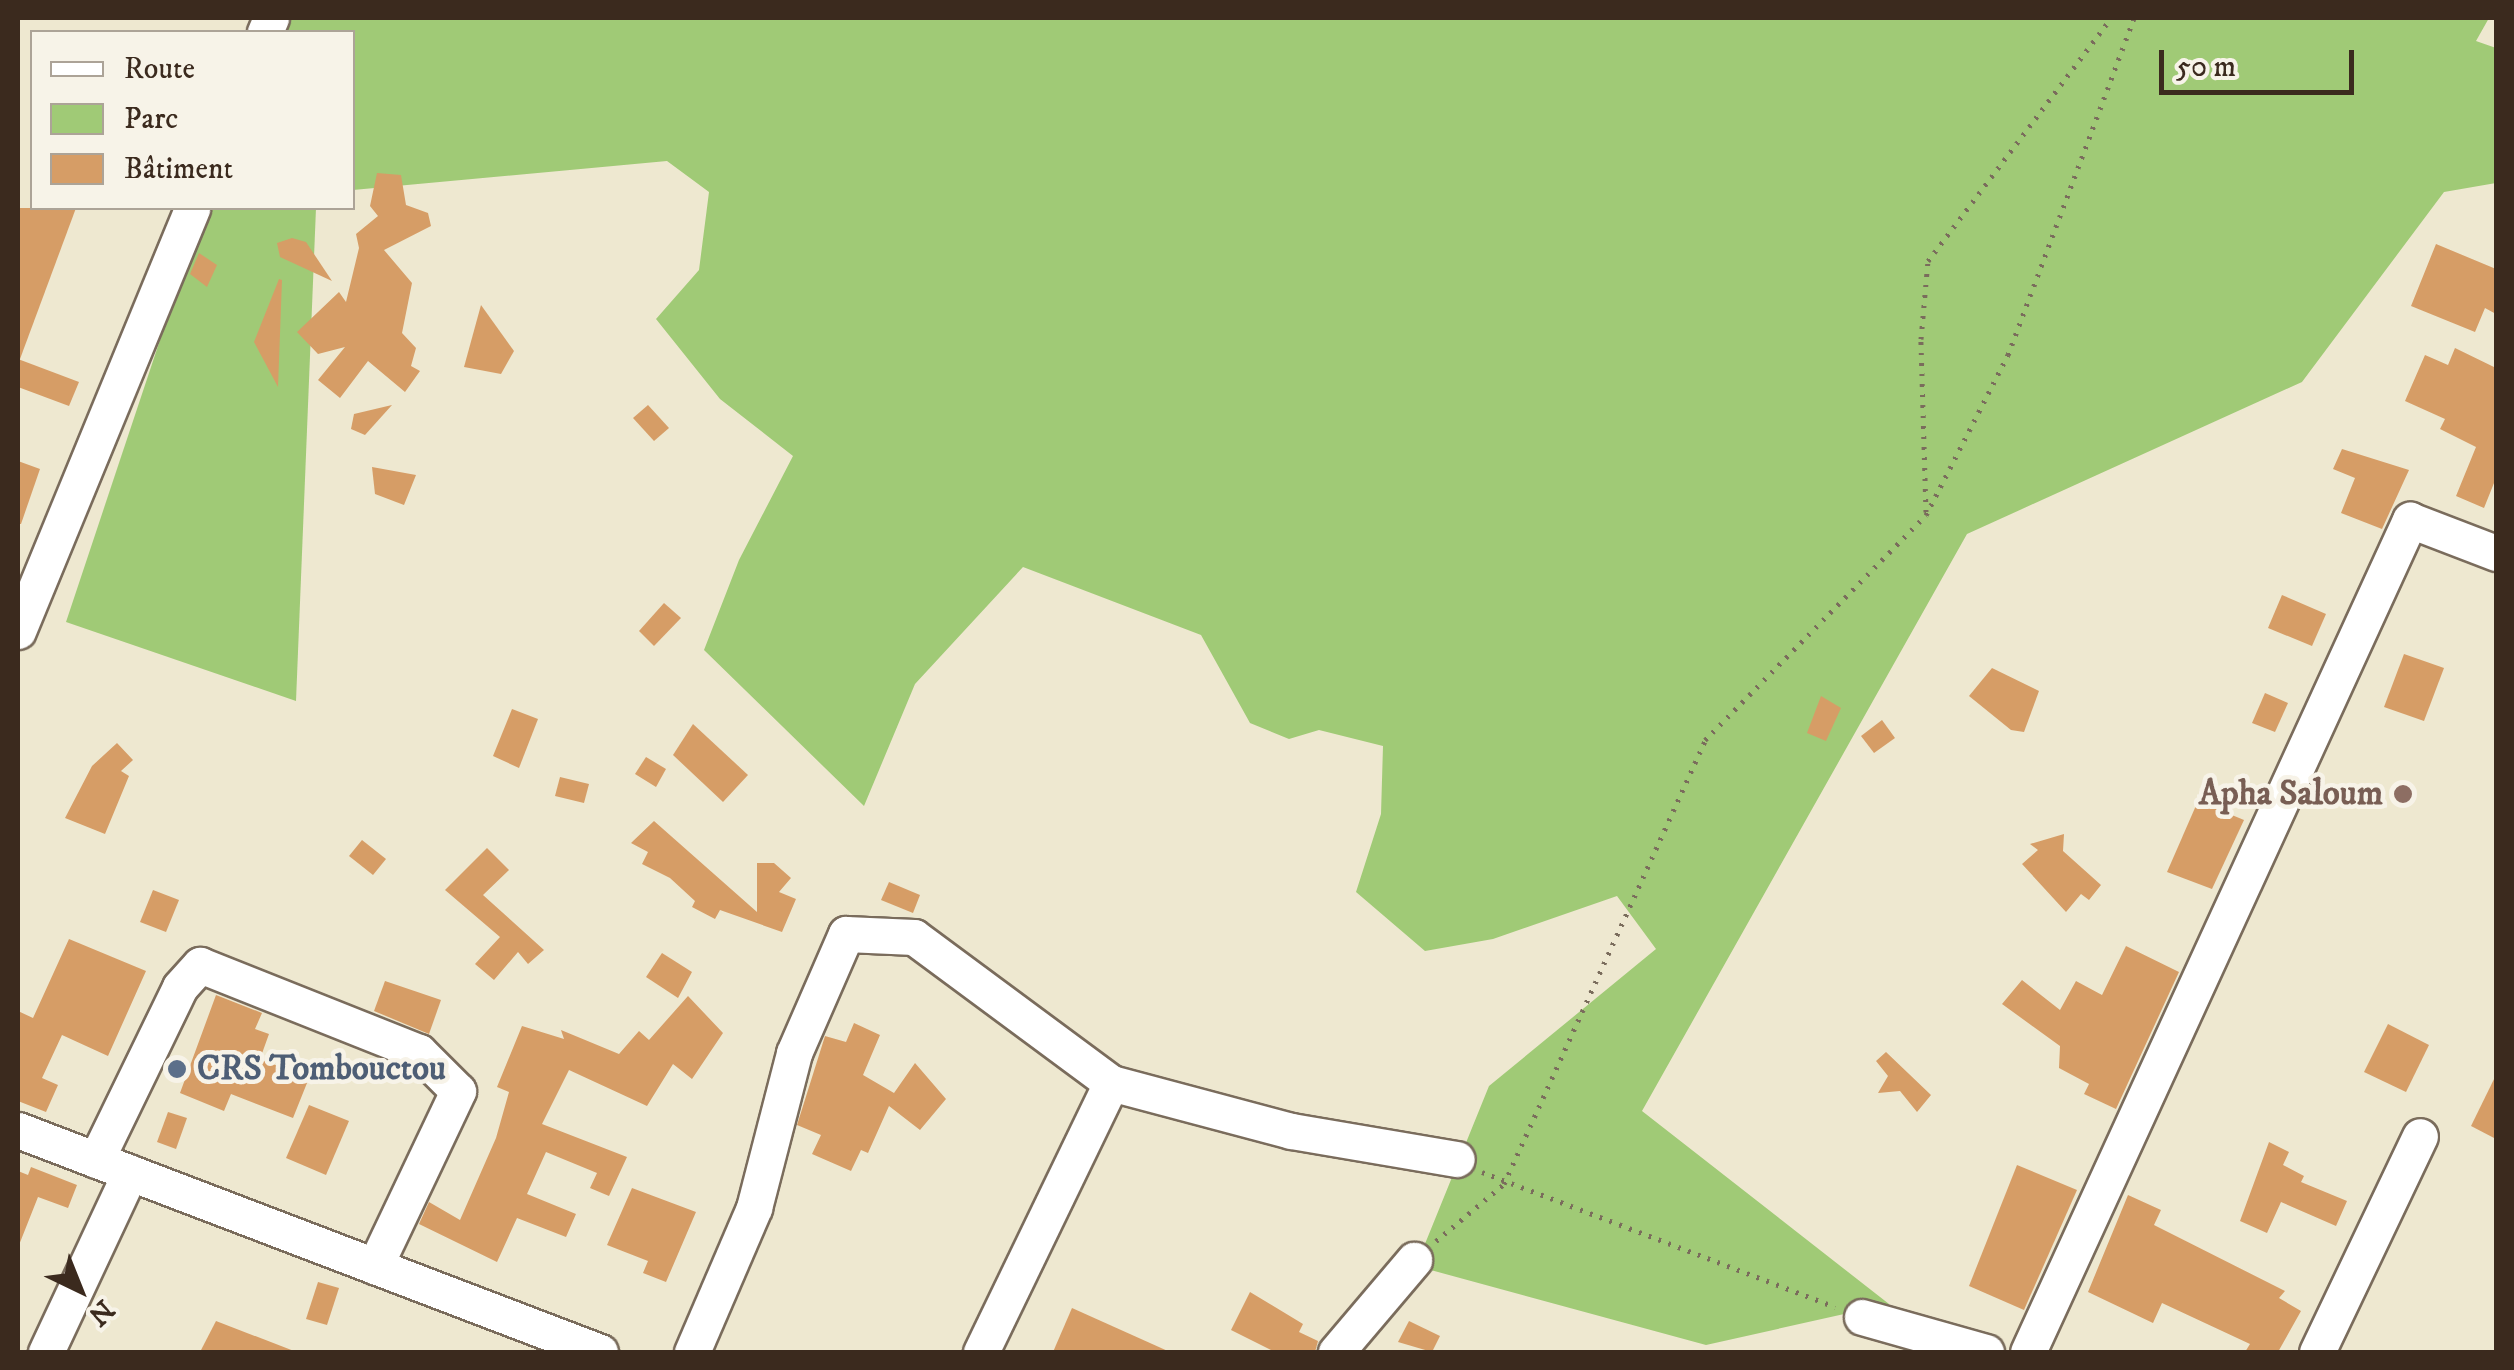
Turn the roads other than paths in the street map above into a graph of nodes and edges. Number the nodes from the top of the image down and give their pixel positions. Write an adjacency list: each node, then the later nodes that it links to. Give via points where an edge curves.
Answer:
1 (191, 210): 3 (street)
2 (2494, 547): 19 (street, via 2410,520)
3 (18, 631)
4 (1111, 1084): 7 (street, via 1291,1131); 15 (street, via 914,937 846,934 794,1053 754,1208); 16 (street, via 1058,1181)
5 (18, 1130): 8 (street)
6 (2420, 1136): 20 (street)
7 (1457, 1158)
8 (96, 1160): 9 (street); 11 (street, via 180,987 200,965 418,1052 458,1092)
9 (130, 1173): 11 (street); 13 (street)
10 (1414, 1260): 17 (street)
11 (375, 1266): 14 (street)
12 (1862, 1316): 18 (street)
13 (46, 1352)
14 (600, 1352)
15 (692, 1352)
16 (981, 1352)
17 (1336, 1352)
18 (1986, 1352)
19 (2028, 1352)
20 (2318, 1352)

